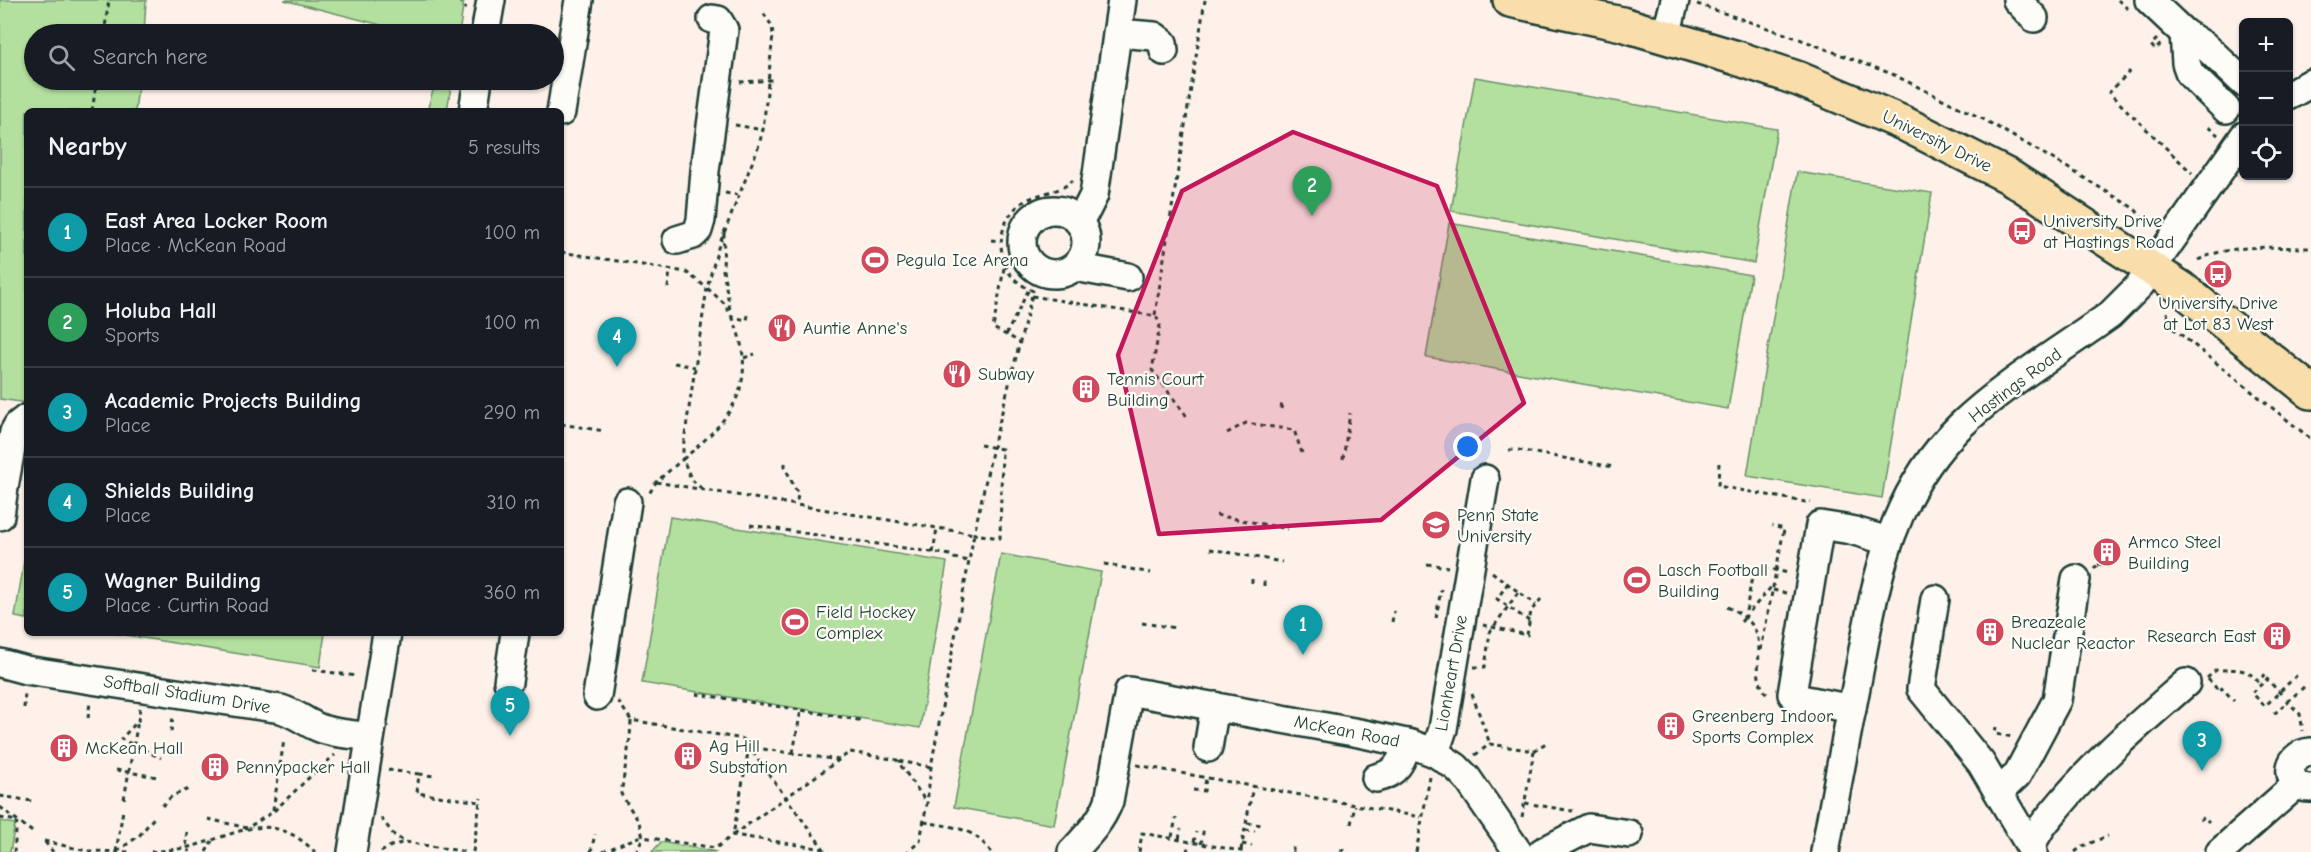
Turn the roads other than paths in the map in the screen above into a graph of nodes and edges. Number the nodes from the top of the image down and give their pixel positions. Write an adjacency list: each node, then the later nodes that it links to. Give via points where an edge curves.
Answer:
1 (579, 0): 18 (street)
2 (1122, 0): 9 (street)
3 (1510, 0): 10 (main road, University Drive)
4 (2149, 0): 11 (street)
5 (1685, 2): 10 (street)
6 (479, 5): 8 (street)
7 (712, 19): 22 (street, via 718,20 724,30 698,230)
8 (483, 24)
9 (1117, 33): 12 (street, via 1154,36 1163,43); 21 (street, via 1094,195)
10 (1666, 36): 24 (main road, University Drive, via 1798,79 1903,123 2010,177)
11 (2173, 38): 13 (street, via 2205,46); 19 (street, via 2190,74)
12 (1164, 51)
13 (2239, 78)
14 (2311, 82): 16 (street)
15 (476, 90): 17 (street)
16 (2293, 93)
17 (473, 108)
18 (562, 108)
19 (2226, 109)
20 (2239, 143): 24 (street, Hastings Road)
21 (1078, 219): 23 (street, via 1087,242 1084,256); 23 (street, via 1061,211 1042,212 1024,228 1021,241 1029,264 1039,272 1051,275)
22 (677, 240)
23 (1075, 267): 25 (street)
24 (2151, 268): 26 (main road, University Drive, via 2199,301); 32 (street, Hastings Road, via 2125,303 1987,402 1959,428 1912,488)
25 (1128, 277)
26 (2311, 392)
27 (24, 420): 29 (street, via 14,432)
28 (1485, 479): 47 (street, Lionheart Drive, via 1454,583 1443,729)
29 (2, 486): 31 (street)
30 (637, 501): 40 (street)
31 (0, 516)
32 (1888, 542): 42 (street, Hastings Road, via 1876,580); 42 (street, via 1820,525 1792,694)
33 (2076, 579): 50 (street, via 2057,700 2017,776)
34 (1935, 599): 50 (street, via 1921,689 1981,763)
35 (387, 636): 43 (street)
36 (515, 636): 39 (street)
37 (0, 663): 43 (street, Softball Stadium Drive, via 281,709 324,729)
38 (2196, 680): 52 (street, via 2082,779 2036,833)
39 (508, 682)
40 (606, 696)
41 (1215, 706): 45 (street, McKean Road); 46 (street); 54 (street, McKean Road, via 1129,691 1105,812)
42 (1852, 709): 57 (street, Hastings Road)
43 (370, 737): 53 (street)
44 (2307, 740): 49 (street, via 2291,769 2292,778)
45 (1407, 743): 47 (street, McKean Road); 48 (street, via 1396,768 1387,776)
46 (1208, 748)
47 (1435, 753): 55 (street, McKean Road, via 1467,778)
48 (1376, 778)
49 (2304, 786): 58 (street)
50 (1999, 792): 52 (street)
51 (1629, 834): 56 (street, via 1589,828)
52 (2032, 850)
53 (352, 852)
54 (1072, 852)
55 (1518, 852)
56 (1542, 852)
57 (1825, 852)
58 (2220, 852)

